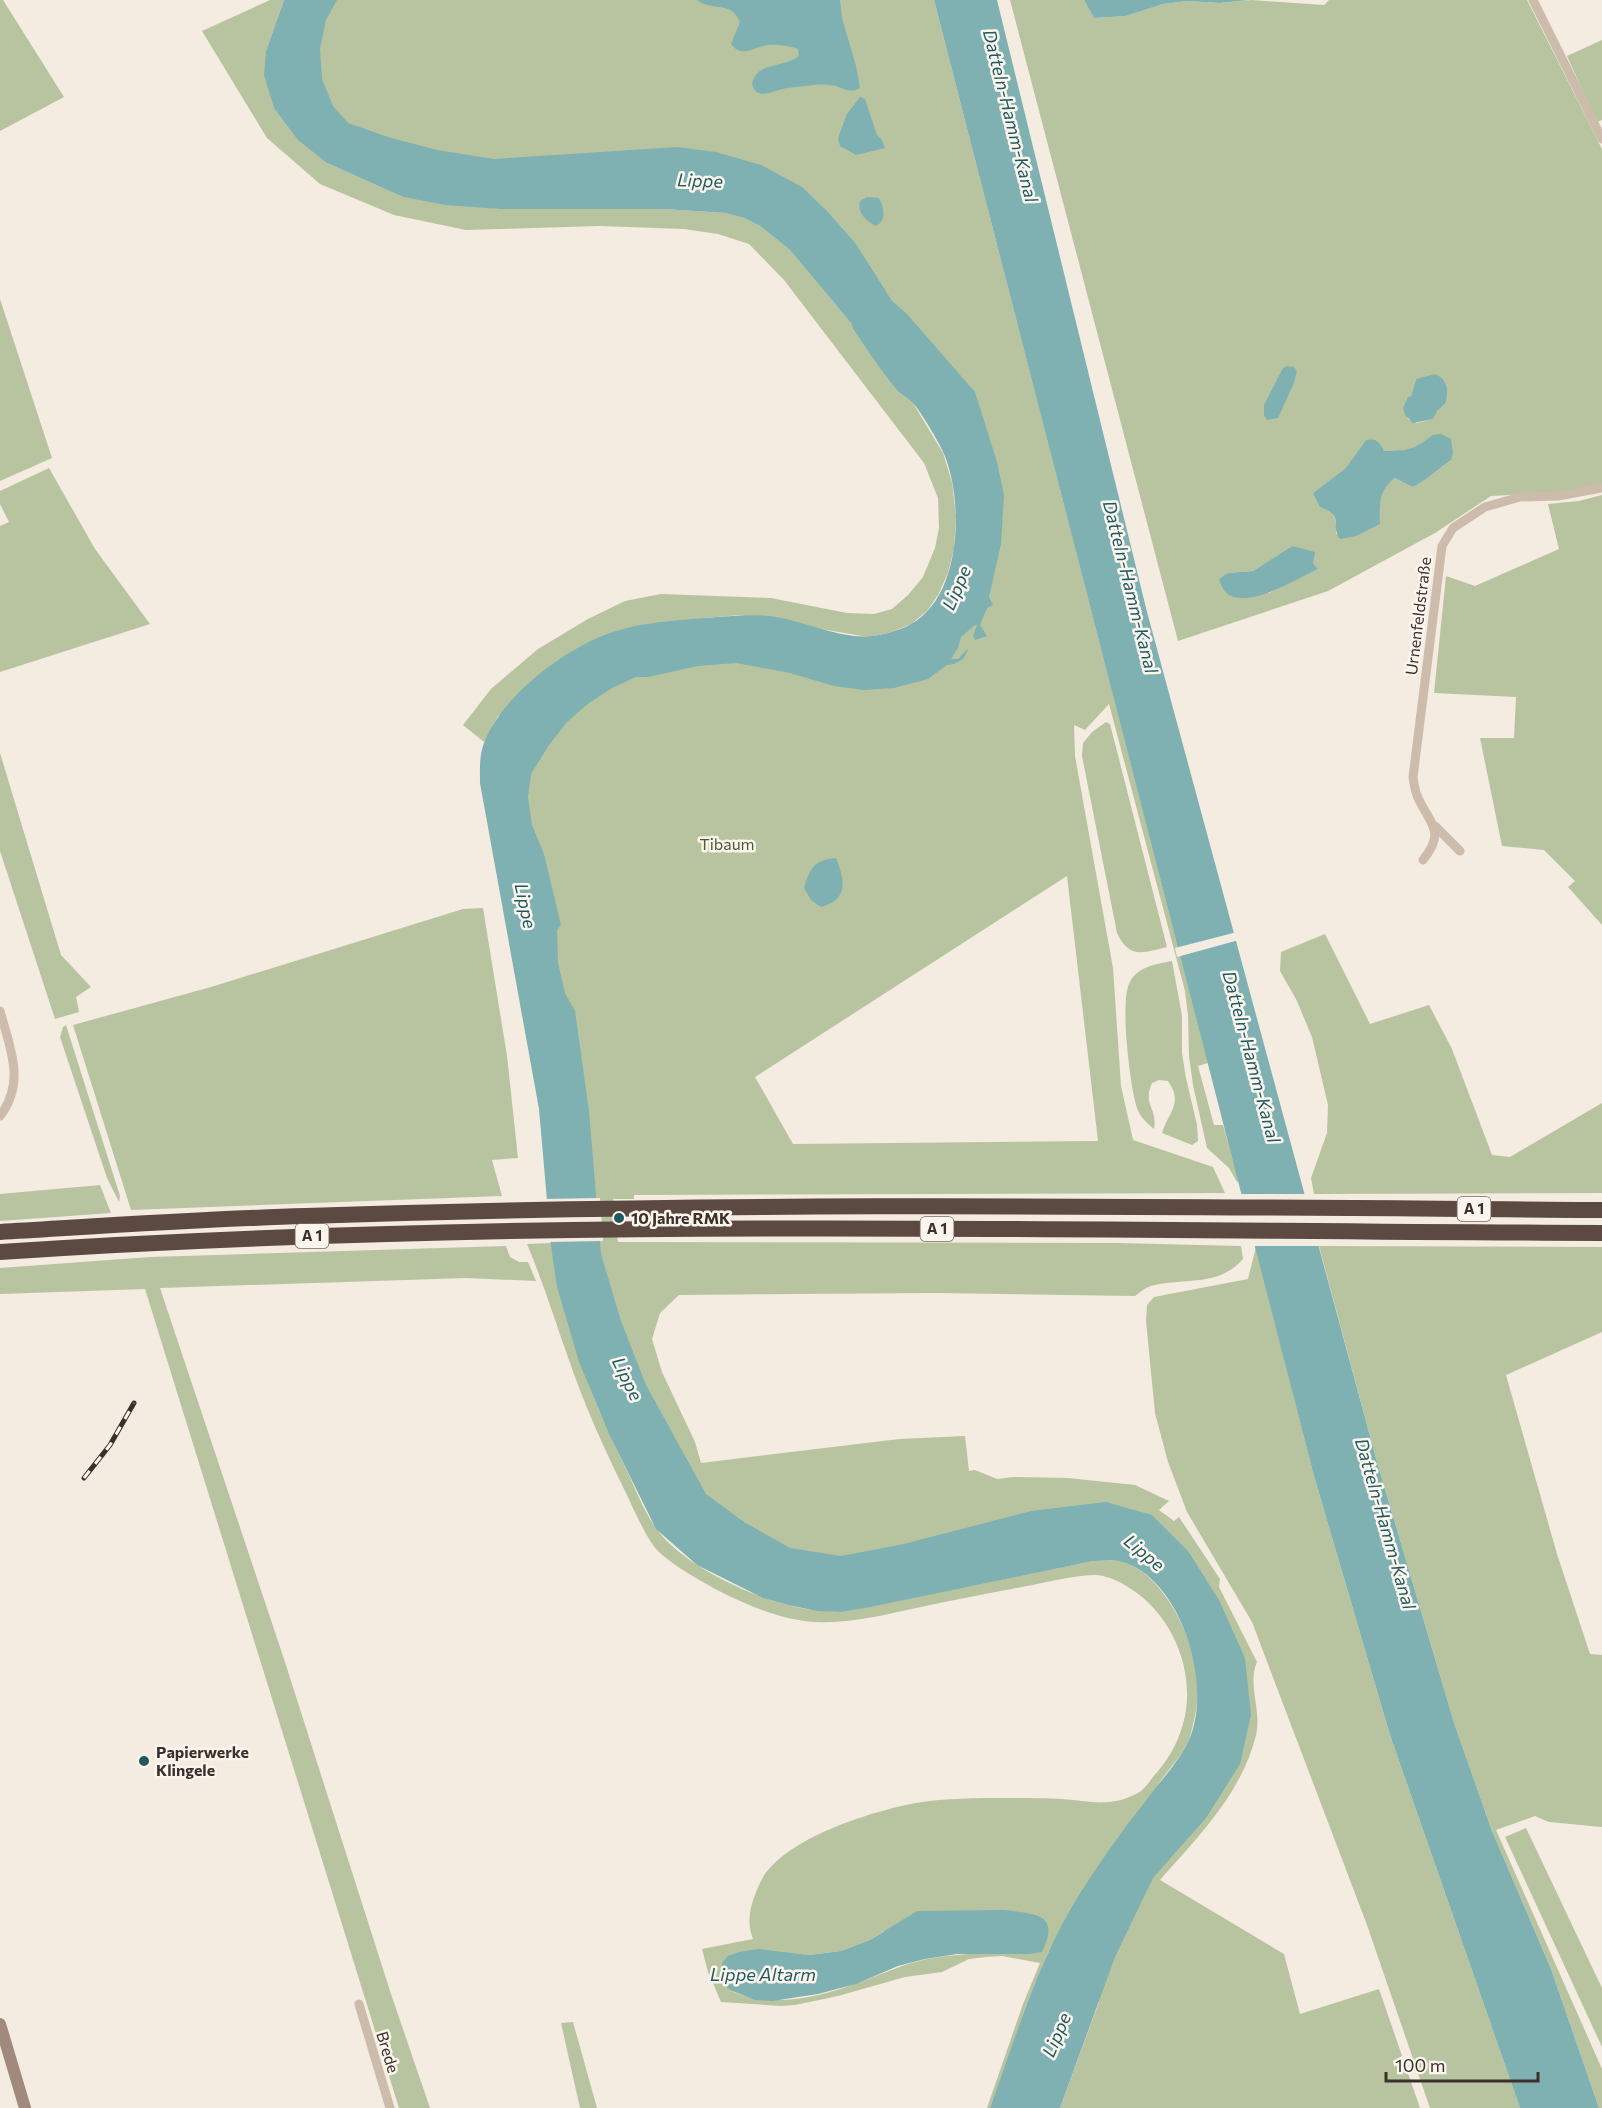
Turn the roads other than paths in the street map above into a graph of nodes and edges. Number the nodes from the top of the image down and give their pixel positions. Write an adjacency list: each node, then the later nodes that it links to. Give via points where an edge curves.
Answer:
1 (1533, 0): 2 (street)
2 (1601, 133)
3 (1602, 488): 4 (street, Urnenfeldstraße, via 1509,499 1485,507 1453,528 1442,546 1413,777 1417,798)
4 (1435, 826): 5 (street, Urnenfeldstraße); 6 (street, via 1435,839)
5 (1460, 851)
6 (1424, 860)
7 (0, 1011): 8 (street, via 15,1073 12,1098)
8 (0, 1116)
9 (1602, 1210): 10 (highway, A 1, via 666,1208 304,1216)
10 (0, 1232)
11 (1602, 1233): 12 (highway, A 1, via 668,1228 147,1242)
12 (0, 1252)
13 (359, 2004): 16 (street, Brede)
14 (0, 2024): 15 (main road)
15 (25, 2108)
16 (390, 2108)

